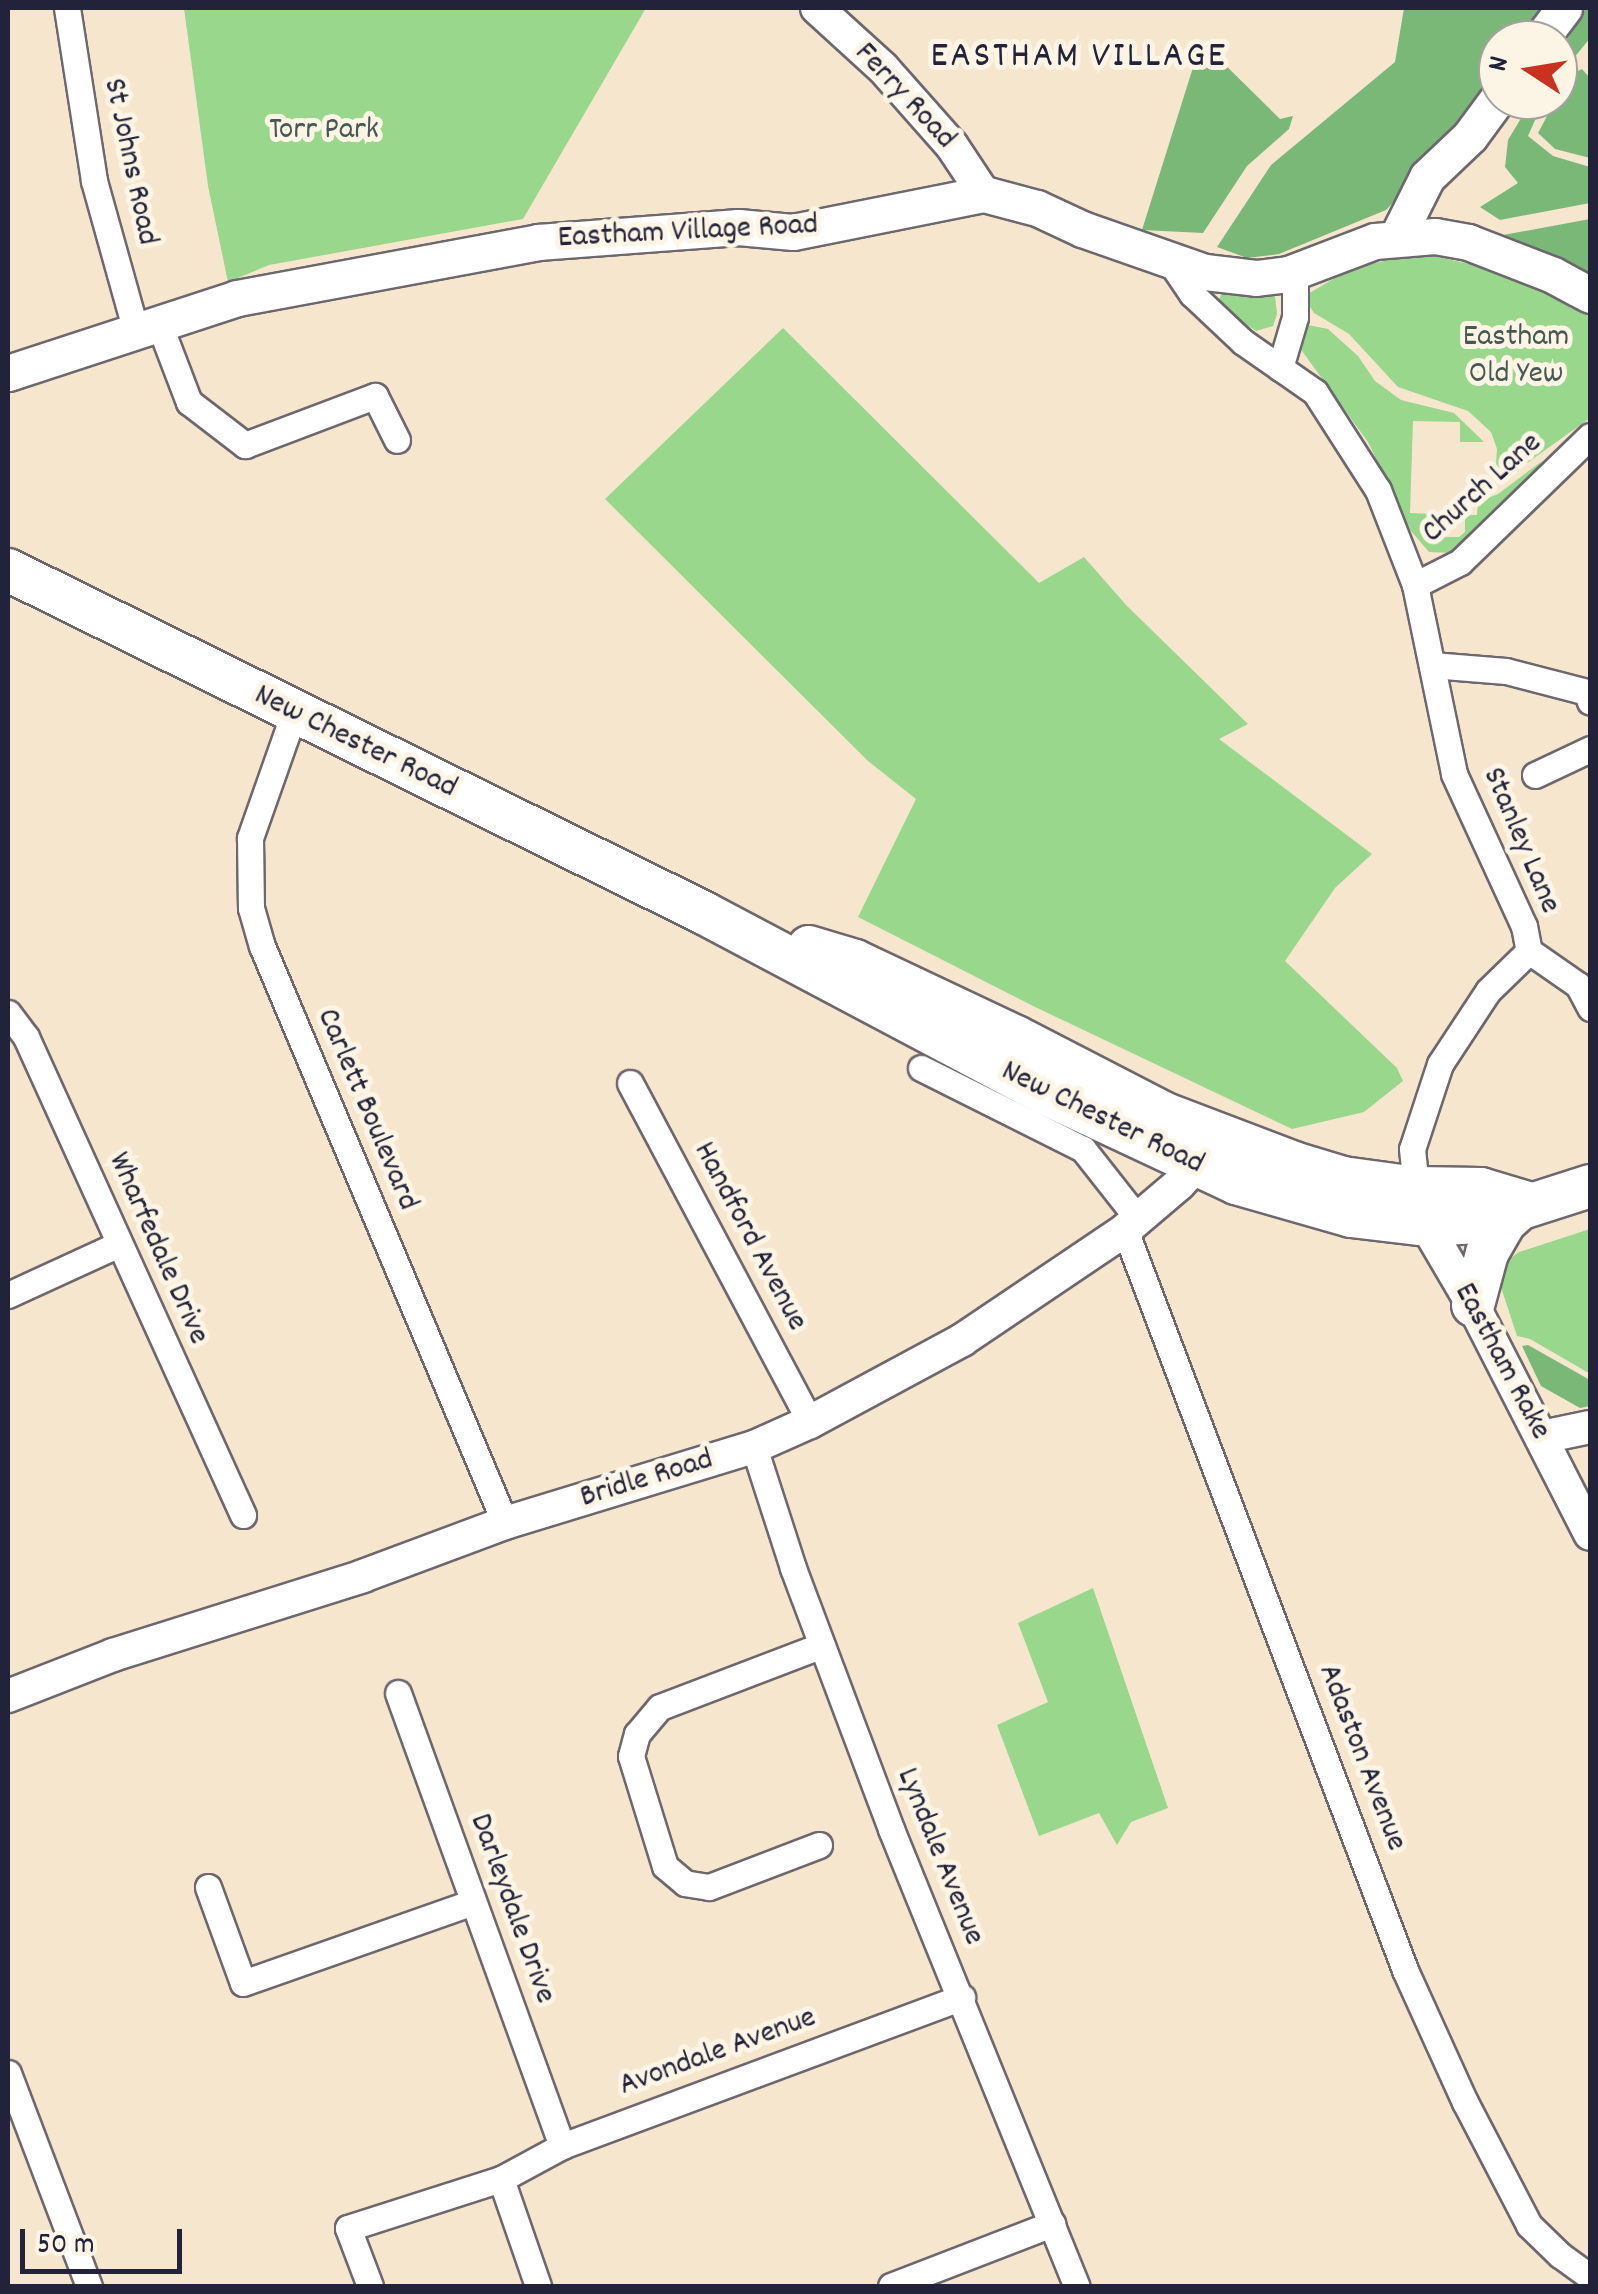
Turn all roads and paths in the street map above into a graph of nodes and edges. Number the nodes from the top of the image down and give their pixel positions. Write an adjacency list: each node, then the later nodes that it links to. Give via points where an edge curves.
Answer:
1 (67, 8): 9 (street, St Johns Road, via 94,181)
2 (817, 8): 4 (street, Ferry Road, via 883,68 952,146)
3 (1482, 120): 5 (main road, via 1427,178)
4 (984, 194): 6 (main road, Eastham Village Road); 9 (main road, Eastham Village Road, via 792,232 722,228 538,242 237,298)
5 (1397, 237): 7 (main road, Eastham Village Road); 8 (main road, Eastham Village Road, via 1468,242)
6 (1169, 260): 7 (main road, Eastham Village Road, via 1256,278); 10 (street, Stanley Lane, via 1192,294)
7 (1295, 270): 10 (street, via 1294,317)
8 (1590, 295)
9 (146, 324): 11 (main road, Eastham Village Road); 13 (street, St Johns Road, via 190,402 245,445 375,396)
10 (1280, 368): 15 (street, Stanley Lane, via 1314,392 1340,427 1378,490)
11 (8, 373)
12 (1590, 436): 15 (street, Church Lane, via 1460,562)
13 (397, 440)
14 (8, 570): 18 (highway, New Chester Road)
15 (1415, 584): 16 (street, Stanley Lane)
16 (1432, 664): 17 (street, via 1506,671 1587,692); 22 (street, Stanley Lane, via 1454,774 1524,926)
17 (1590, 702)
18 (294, 712): 21 (highway, New Chester Road); 41 (street, Carlett Boulevard, via 250,838 250,908)
19 (1590, 750): 20 (street, Stanley Lane)
20 (1535, 774)
21 (704, 914): 27 (highway, New Chester Road); 28 (highway, New Chester Road, via 855,961 1163,1113)
22 (1529, 951): 23 (street, via 1578,986); 31 (street, Stanley Lane, via 1488,991 1440,1064 1412,1149)
23 (1590, 1008)
24 (8, 1013): 33 (street, Wharfedale Drive, via 26,1037)
25 (922, 1068): 32 (street, New Chester Road, via 1083,1149)
26 (630, 1084): 36 (street, Handford Avenue)
27 (1142, 1140): 28 (highway, New Chester Road); 32 (street, via 1150,1160)
28 (1205, 1149): 31 (highway, New Chester Road, via 1297,1204); 32 (street, Bridle Road)
29 (1590, 1186): 30 (highway, New Chester Road)
30 (1527, 1203): 31 (highway, New Chester Road, via 1478,1222); 35 (highway, via 1505,1222 1487,1253)
31 (1421, 1207): 35 (street, Eastham Rake)
32 (1137, 1220): 36 (street, Bridle Road, via 962,1340); 54 (street, Adaston Avenue, via 1412,1987 1529,2225)
33 (119, 1244): 34 (street); 40 (street, Wharfedale Drive)
34 (8, 1295)
35 (1473, 1305): 38 (street, Eastham Rake)
36 (810, 1422): 39 (street, Bridle Road)
37 (1590, 1427): 38 (street)
38 (1542, 1437): 42 (street, Eastham Rake)
39 (754, 1447): 41 (street, Bridle Road); 43 (street, Lyndale Avenue)
40 (243, 1515)
41 (505, 1523): 45 (street, Bridle Road)
42 (1590, 1534)
43 (822, 1646): 46 (street, via 660,1707 637,1734 631,1756 665,1866 685,1883 708,1887); 49 (street, Lyndale Avenue)
44 (398, 1694): 48 (street, Darleydale Drive)
45 (8, 1696)
46 (819, 1845)
47 (208, 1887): 48 (street, via 243,1983)
48 (473, 1902): 51 (street, Darleydale Drive)
49 (962, 1997): 51 (street, Avondale Avenue); 53 (street, Lyndale Avenue)
50 (8, 2074): 55 (street)
51 (562, 2146): 52 (street, Avondale Avenue)
52 (500, 2179): 56 (street, Avondale Avenue, via 348,2228); 57 (street)
53 (1052, 2224): 58 (street); 59 (street, Lyndale Avenue)
54 (1590, 2276)
55 (88, 2286)
56 (370, 2286)
57 (538, 2286)
58 (891, 2286)
59 (1077, 2286)

